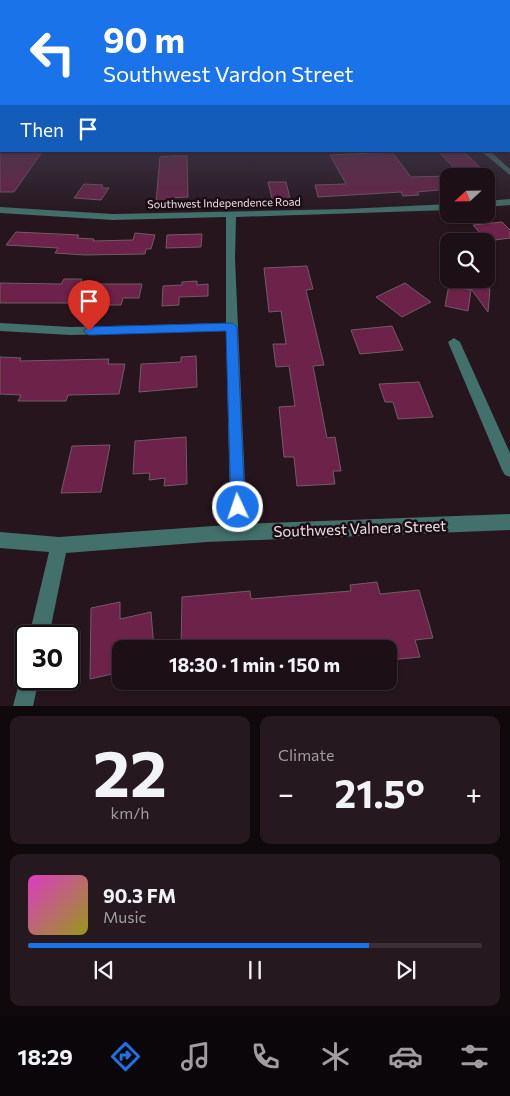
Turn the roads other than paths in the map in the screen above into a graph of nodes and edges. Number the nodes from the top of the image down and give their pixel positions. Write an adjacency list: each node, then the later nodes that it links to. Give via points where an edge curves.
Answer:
1 (486, 152): 2 (street)
2 (510, 172)
3 (510, 202): 4 (street)
4 (495, 203)
5 (440, 207): 7 (street, Southwest Independence Road)
6 (0, 210): 7 (street, Southwest Independence Road, via 113,217)
7 (231, 215): 9 (street)
8 (0, 327): 9 (street, via 71,331)
9 (232, 327): 13 (street, via 238,507)
10 (454, 342): 11 (street)
11 (510, 470)
12 (510, 522): 13 (street, Southwest Valnera Street)
13 (234, 534): 15 (street, Southwest Valnera Street)
14 (0, 540): 15 (street, Southwest Valnera Street)
15 (59, 545): 16 (street)
16 (41, 625)
17 (27, 690): 18 (street)
18 (23, 706)

